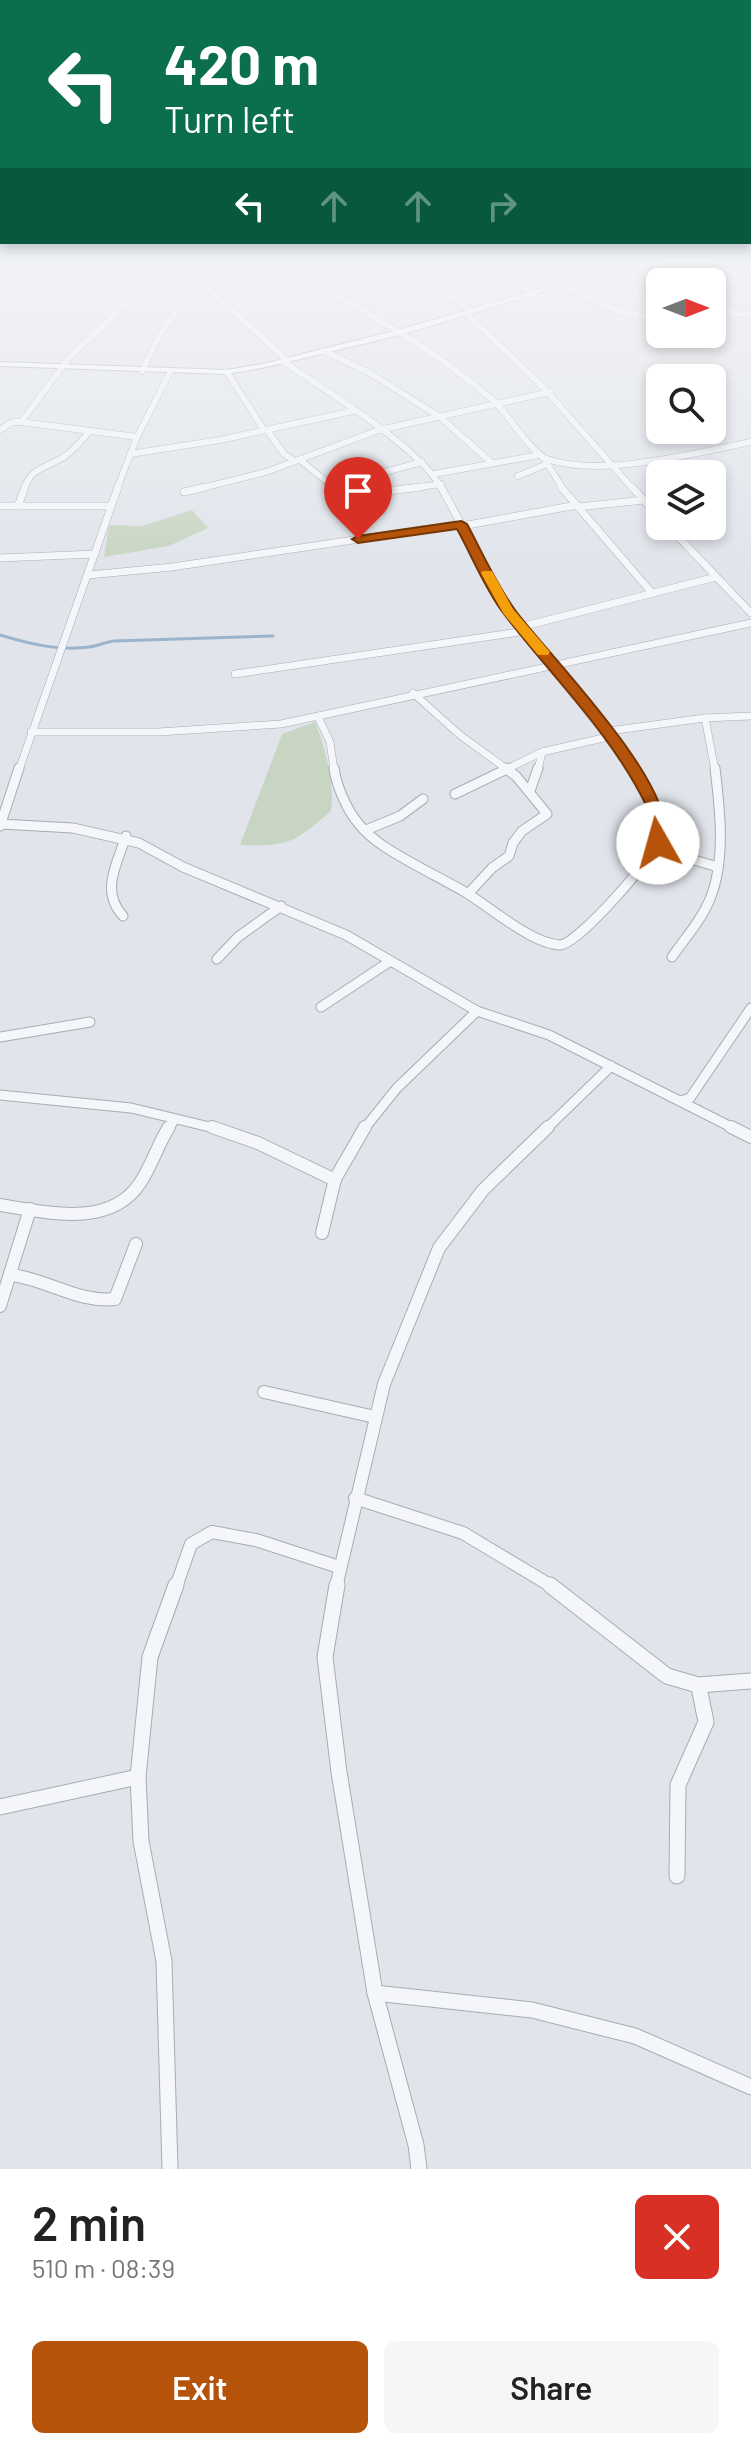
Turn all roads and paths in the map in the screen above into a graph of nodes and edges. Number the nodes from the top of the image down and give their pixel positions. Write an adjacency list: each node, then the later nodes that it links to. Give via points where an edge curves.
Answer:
1 (60, 368): 16 (street)
2 (86, 368): 9 (main road)
3 (143, 368): 9 (street)
4 (247, 368): 11 (main road)
5 (295, 368): 14 (street)
6 (360, 368): 15 (street)
7 (453, 368): 13 (street)
8 (527, 368): 12 (street)
9 (142, 371): 10 (main road)
10 (170, 372): 11 (main road); 21 (street)
11 (227, 372): 18 (street)
12 (550, 392): 13 (street); 28 (street)
13 (496, 403): 15 (street); 24 (street)
14 (353, 411): 18 (street); 19 (street)
15 (440, 417): 19 (street); 27 (street)
16 (21, 422): 17 (street); 20 (street)
17 (0, 430)
18 (266, 430): 23 (street); 25 (street)
19 (379, 430): 25 (street); 26 (street)
20 (90, 431): 21 (street); 37 (street, via 65,457 28,477)
21 (137, 437): 23 (street)
22 (751, 442): 28 (street)
23 (130, 454): 38 (street)
24 (543, 459): 27 (street); 28 (street); 30 (street); 39 (street)
25 (296, 460): 32 (street); 33 (street)
26 (422, 462): 29 (street); 32 (street)
27 (492, 463): 29 (street)
28 (612, 464): 34 (street)
29 (434, 474): 31 (street)
30 (518, 476)
31 (441, 484): 32 (street, via 349,496); 40 (street)
32 (337, 485)
33 (184, 492)
34 (644, 500): 35 (street); 39 (street)
35 (646, 502)
36 (0, 506): 37 (street)
37 (18, 506): 38 (street)
38 (110, 506): 42 (street)
39 (578, 506): 40 (street); 46 (street)
40 (461, 525): 44 (street); 49 (street, via 497,594)
41 (681, 540): 45 (street)
42 (95, 554): 43 (street); 44 (street)
43 (0, 558)
44 (89, 575): 56 (street)
45 (716, 577): 46 (street); 47 (street)
46 (652, 593): 49 (street)
47 (751, 613)
48 (751, 623): 50 (street)
49 (523, 629): 50 (street); 51 (street)
50 (556, 667): 52 (street); 57 (street)
51 (235, 674)
52 (413, 693): 54 (street); 59 (street)
53 (751, 716): 55 (street)
54 (318, 717): 56 (street, via 158,732); 64 (street, via 330,742 335,779)
55 (705, 718): 57 (street); 69 (street, via 715,762)
56 (31, 732): 63 (street)
57 (611, 734): 58 (street); 66 (street, via 655,807)
58 (542, 752): 59 (street); 60 (street)
59 (509, 770): 60 (street); 61 (street)
60 (530, 791): 70 (street, via 547,814 515,838 509,856)
61 (455, 794)
62 (423, 799): 64 (street)
63 (0, 825): 65 (street, via 73,827)
64 (366, 830): 70 (street, via 395,854)
65 (126, 836): 71 (street, via 183,867); 72 (street, via 109,892 110,903)
66 (658, 843): 67 (street); 68 (street)
67 (677, 855): 68 (street); 69 (street)
68 (644, 861): 70 (street, via 605,910 562,945 540,940)
69 (718, 867): 73 (street, via 712,896)
70 (468, 894)
71 (281, 906): 74 (street); 75 (street, via 346,935)
72 (123, 916)
73 (672, 957)
74 (217, 959)
75 (389, 962): 76 (street); 78 (street)
76 (321, 1007)
77 (751, 1008): 83 (street, via 690,1098)
78 (477, 1011): 81 (street, via 549,1035); 86 (street, via 387,1102)
79 (90, 1022): 80 (street)
80 (0, 1037)
81 (611, 1066): 83 (street); 94 (street, via 483,1190 439,1248)
82 (0, 1095): 84 (street, via 111,1105)
83 (681, 1101): 85 (street)
84 (175, 1119): 86 (street, via 256,1142); 88 (street, via 124,1201 90,1214)
85 (751, 1137)
86 (335, 1180): 89 (street)
87 (0, 1205): 88 (street)
88 (30, 1209): 91 (street)
89 (322, 1233)
90 (136, 1244): 91 (street, via 115,1299 102,1302)
91 (11, 1275): 92 (street)
92 (0, 1306)
93 (264, 1392): 94 (street)
94 (375, 1417): 95 (street)
95 (355, 1498): 96 (street); 98 (street, via 463,1533 547,1582 667,1676)
96 (339, 1567): 99 (street, via 213,1532 191,1544 154,1639); 102 (street, via 325,1657)
97 (751, 1681): 98 (street)
98 (699, 1687): 101 (street, via 706,1722 678,1785)
99 (138, 1777): 100 (street); 104 (street, via 141,1841 164,1961)
100 (0, 1807)
101 (677, 1876)
102 (375, 1993): 103 (street, via 532,2010 635,2036); 105 (street)
103 (749, 2085)
104 (170, 2169)
105 (419, 2169)

